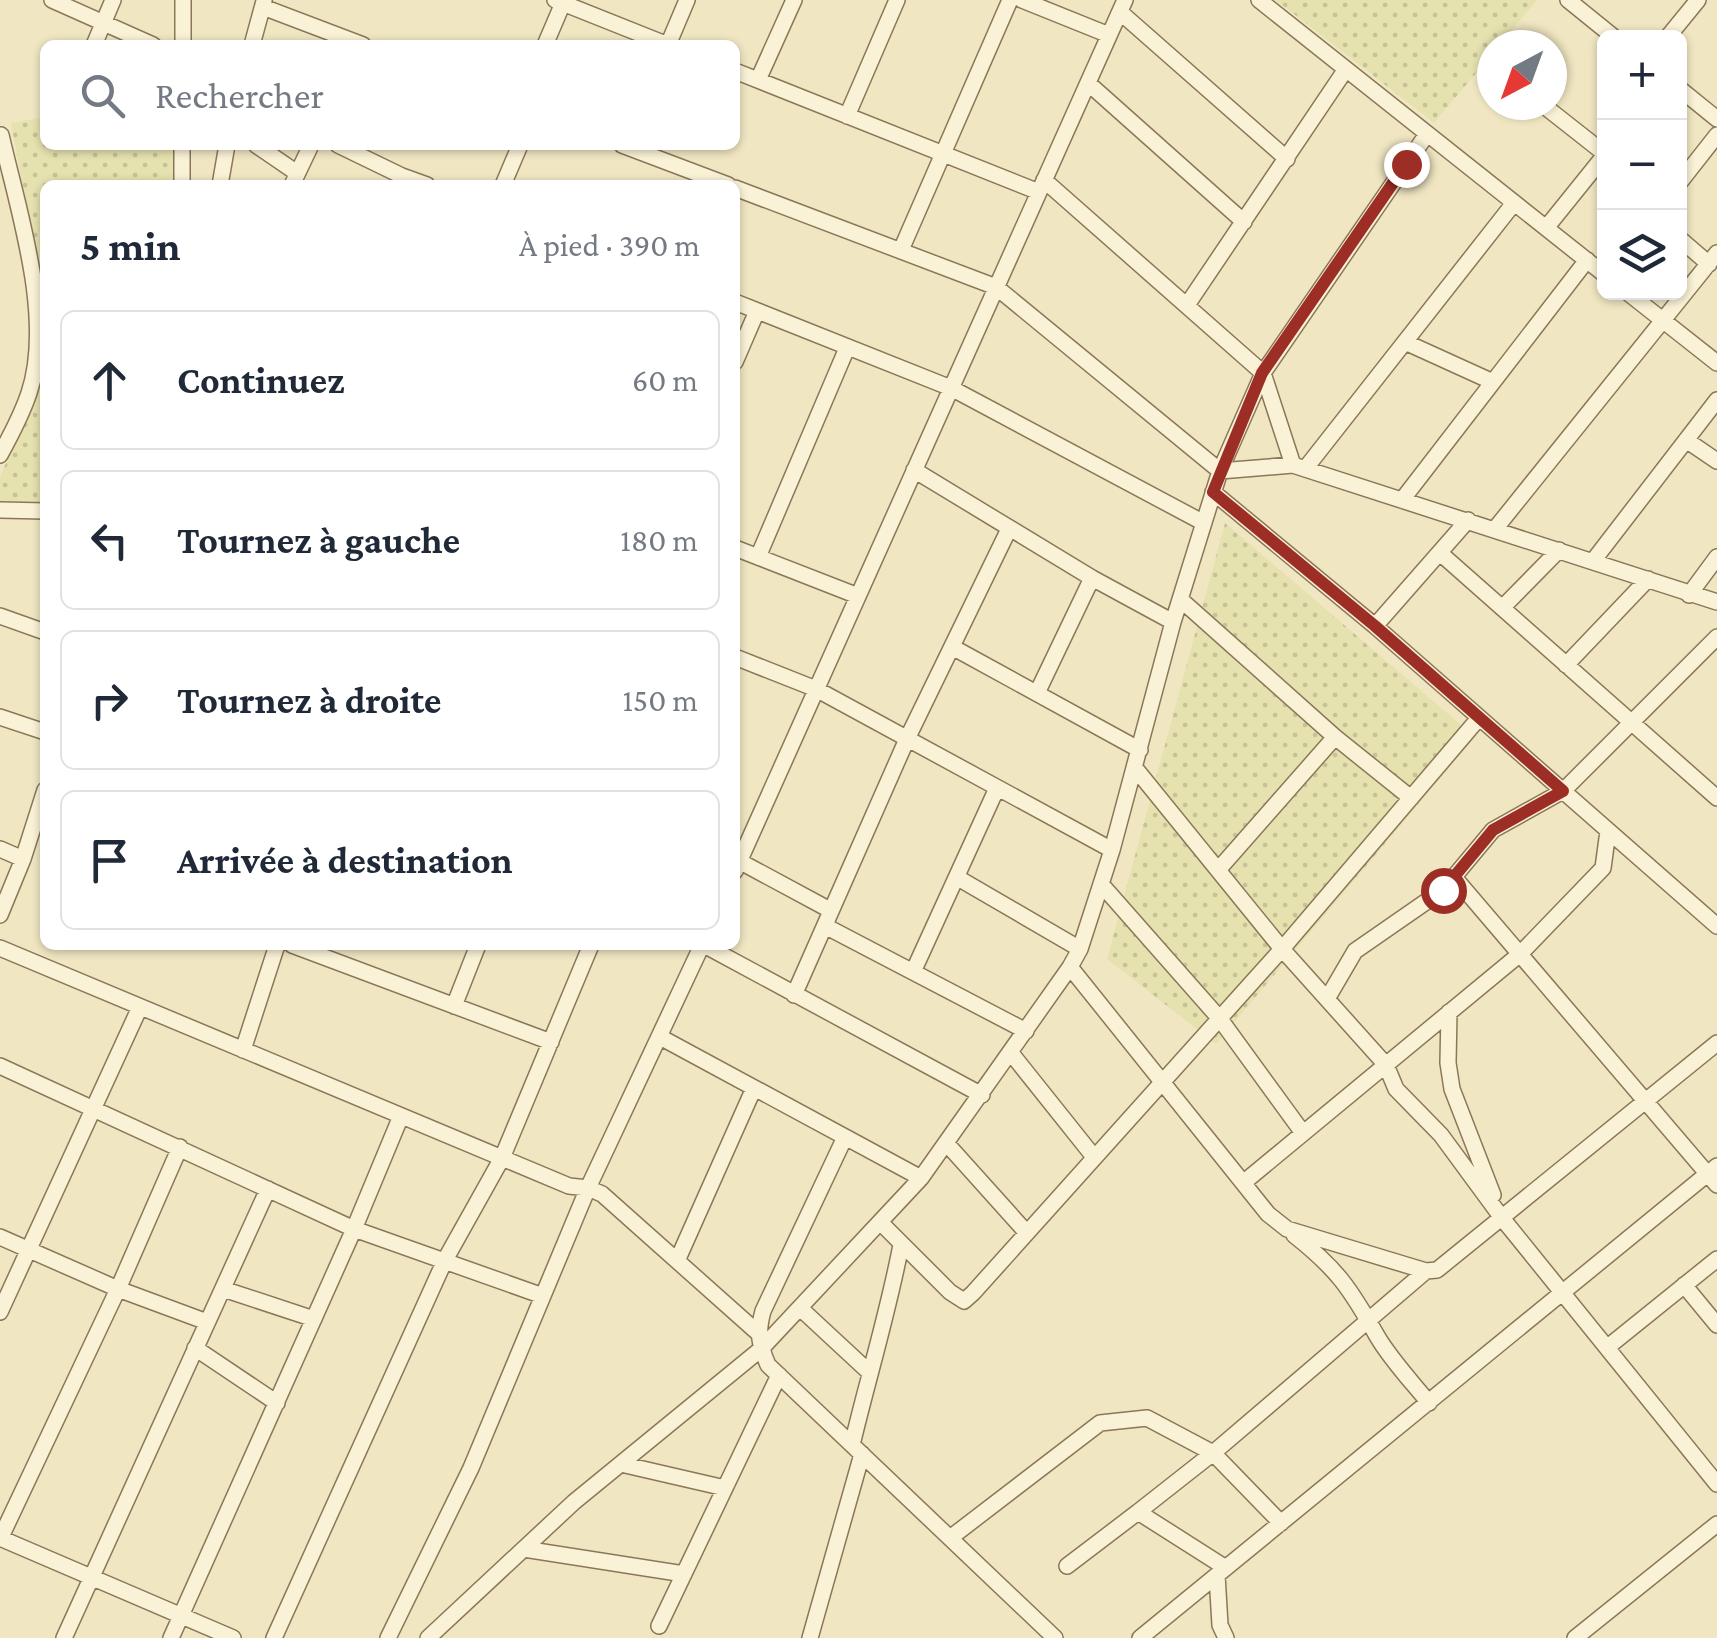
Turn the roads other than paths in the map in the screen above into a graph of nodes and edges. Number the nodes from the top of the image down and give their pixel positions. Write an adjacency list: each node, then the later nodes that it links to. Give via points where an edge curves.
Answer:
1 (52, 0): 16 (street)
2 (113, 0): 16 (street)
3 (183, 0): 22 (street)
4 (686, 0): 27 (street)
5 (794, 0): 30 (street)
6 (897, 0): 33 (street)
7 (1010, 0): 47 (street)
8 (1022, 0): 19 (street)
9 (1259, 0): 28 (street)
10 (1568, 0): 17 (street)
11 (559, 2): 14 (street); 25 (street)
12 (264, 3): 23 (street); 24 (street)
13 (1689, 3): 18 (street)
14 (586, 6): 26 (street)
15 (1122, 6): 19 (street); 48 (street)
16 (103, 23): 20 (street); 21 (street)
17 (1605, 30)
18 (1672, 30)
19 (1110, 35): 31 (street)
20 (96, 40)
21 (142, 40)
22 (183, 40)
23 (253, 40)
24 (345, 40)
25 (547, 40)
26 (654, 40)
27 (664, 40)
28 (1346, 69): 36 (street); 48 (street)
29 (740, 73): 30 (street)
30 (758, 80): 33 (street)
31 (1088, 83): 58 (street); 61 (street)
32 (1687, 95): 34 (street)
33 (847, 116): 47 (street)
34 (1717, 119)
35 (1562, 120): 39 (street)
36 (1427, 134): 60 (street); 78 (street)
37 (2, 135): 50 (street)
38 (1717, 135): 51 (street)
39 (1597, 148)
40 (182, 150): 53 (street)
41 (226, 150): 54 (street)
42 (262, 150): 52 (street)
43 (308, 150): 52 (street)
44 (347, 150): 55 (street)
45 (518, 150): 56 (street)
46 (635, 150): 57 (street)
47 (943, 154): 58 (street); 64 (street)
48 (1286, 159): 61 (street)
49 (1597, 163): 62 (street)
50 (4, 168): 83 (street, via 35,294 36,349 30,390)
51 (1687, 173)
52 (295, 179)
53 (182, 180)
54 (221, 180)
55 (398, 180)
56 (505, 180)
57 (713, 180)
58 (1041, 186): 68 (street); 71 (street)
59 (740, 190): 64 (street)
60 (1514, 203): 62 (street); 74 (street)
61 (1244, 222): 71 (street)
62 (1546, 228): 66 (street)
63 (1687, 243): 65 (street)
64 (901, 250): 68 (street)
65 (1713, 259): 73 (street)
66 (1587, 260): 67 (street); 79 (street)
67 (1597, 268)
68 (996, 287): 80 (street); 87 (street)
69 (1638, 300): 73 (street)
70 (740, 304): 72 (street)
71 (1187, 305): 78 (street)
72 (757, 311): 75 (street); 76 (street)
73 (1662, 320): 77 (street); 95 (street)
74 (1405, 342): 79 (street); 85 (street)
75 (847, 348): 80 (street); 99 (street)
76 (740, 350)
77 (1717, 364)
78 (1262, 373): 85 (street); 87 (street)
79 (1493, 382): 89 (street)
80 (951, 388): 86 (street); 93 (street)
81 (1717, 400): 82 (street)
82 (1686, 440): 84 (street); 101 (street)
83 (0, 455)
84 (1717, 461)
85 (1299, 467): 87 (street); 89 (street)
86 (914, 470): 94 (street); 105 (street)
87 (1220, 471): 88 (street)
88 (1213, 492): 93 (street); 111 (street)
89 (1402, 500): 92 (street)
90 (40, 511): 91 (street)
91 (1, 514)
92 (1468, 520): 95 (street); 98 (street)
93 (1204, 523): 106 (street)
94 (1009, 528): 102 (street); 114 (street)
95 (1495, 529): 97 (street)
96 (740, 550): 99 (street)
97 (1560, 550): 101 (street); 108 (street)
98 (1440, 553): 108 (street); 111 (street)
99 (758, 557): 105 (street)
100 (1717, 558): 104 (street)
101 (1593, 561): 103 (street)
102 (1092, 578): 110 (street); 118 (street)
103 (1648, 579): 104 (street); 116 (street)
104 (1689, 595): 107 (street)
105 (858, 596): 117 (street)
106 (1180, 599): 110 (street); 123 (street)
107 (1717, 602)
108 (1502, 608): 116 (street)
109 (0, 616): 112 (street)
110 (1173, 622): 125 (street)
111 (1375, 626): 120 (street)
112 (40, 630)
113 (1717, 637): 121 (street)
114 (954, 648): 118 (street); 124 (street)
115 (740, 659): 117 (street)
116 (1566, 665): 121 (street)
117 (816, 689): 124 (street); 136 (street)
118 (1038, 694): 125 (street)
119 (0, 717): 122 (street)
120 (1480, 718): 128 (street); 129 (street)
121 (1632, 722): 128 (street); 130 (street)
122 (40, 730)
123 (1335, 737): 129 (street); 138 (street)
124 (907, 740): 127 (street); 143 (street)
125 (1140, 750): 126 (street)
126 (1134, 768): 134 (street); 138 (street)
127 (997, 788): 134 (street); 140 (street)
128 (1563, 791): 132 (street); 139 (street, via 1493,830)
129 (1411, 798): 147 (street)
130 (1717, 798)
131 (40, 806): 135 (street)
132 (1608, 831): 144 (street); 154 (street, via 1604,868)
133 (0, 848): 135 (street)
134 (1112, 850): 141 (street)
135 (23, 859): 142 (street)
136 (740, 859)
137 (740, 868): 143 (street)
138 (1218, 870): 147 (street)
139 (1454, 877): 154 (street); 158 (street, via 1355,951)
140 (958, 878): 146 (street); 156 (street)
141 (1101, 884): 146 (street); 162 (street)
142 (0, 914)
143 (828, 918): 156 (street); 157 (street)
144 (1717, 926)
145 (0, 948): 160 (street)
146 (1080, 949): 155 (street)
147 (1282, 949): 158 (street); 162 (street)
148 (275, 950): 167 (street)
149 (305, 950): 159 (street)
150 (476, 950): 159 (street)
151 (590, 950): 165 (street)
152 (701, 950): 164 (street)
153 (712, 950): 157 (street)
154 (1520, 954): 161 (street); 175 (street)
155 (1070, 968): 163 (street); 171 (street)
156 (913, 972): 163 (street)
157 (794, 995): 174 (street)
158 (1328, 999): 169 (street)
159 (454, 1006): 165 (street)
160 (140, 1007): 167 (street); 176 (street)
161 (1449, 1012): 169 (street); 189 (street, via 1452,1088)
162 (1220, 1018): 171 (street); 178 (street)
163 (1026, 1030): 168 (street)
164 (660, 1037): 173 (street); 187 (street)
165 (551, 1042): 183 (street)
166 (1717, 1042): 175 (street)
167 (243, 1050): 177 (street)
168 (1011, 1052): 174 (street); 182 (street)
169 (1386, 1065): 178 (street); 189 (street, via 1396,1089 1441,1134)
170 (4, 1067): 172 (street); 176 (street)
171 (1161, 1083): 182 (street); 186 (street)
172 (0, 1085)
173 (754, 1088): 179 (street); 199 (street)
174 (982, 1095): 180 (street)
175 (1646, 1101): 184 (street); 189 (street)
176 (93, 1106): 181 (street); 196 (street)
177 (401, 1116): 183 (street); 191 (street)
178 (1303, 1133): 186 (street)
179 (844, 1137): 185 (street); 212 (street)
180 (947, 1144): 185 (street); 193 (street)
181 (180, 1146): 188 (street); 203 (street)
182 (1094, 1157): 193 (street)
183 (502, 1158): 187 (street); 198 (street)
184 (1714, 1174): 204 (street)
185 (922, 1178): 190 (street)
186 (1243, 1183): 192 (street)
187 (588, 1188): 199 (street); 205 (street)
188 (268, 1189): 191 (street); 202 (street)
189 (1502, 1218): 200 (street, via 1437,1270); 204 (street)
190 (880, 1222): 195 (street); 206 (street)
191 (354, 1229): 198 (street); 208 (street)
192 (1287, 1229): 200 (street); 209 (street, via 1322,1257)
193 (1026, 1232): 195 (street, via 964,1300)
194 (0, 1237): 196 (street)
195 (901, 1245): 216 (street)
196 (28, 1250): 203 (street); 207 (street)
197 (1717, 1259): 201 (street)
198 (445, 1260): 205 (street); 240 (street)
199 (677, 1261): 212 (street)
200 (1426, 1271): 209 (street)
201 (1684, 1285): 211 (street); 213 (street)
202 (223, 1289): 208 (street); 210 (street)
203 (118, 1290): 210 (street); 228 (street)
204 (1565, 1293): 213 (street); 219 (street)
205 (543, 1296): 241 (street, via 472,1468)
206 (800, 1308): 215 (street); 216 (street)
207 (0, 1312)
208 (314, 1319): 218 (street)
209 (1370, 1319): 219 (street); 221 (street)
210 (207, 1322): 214 (street)
211 (1717, 1325)
212 (757, 1332): 215 (street)
213 (1609, 1346): 223 (street)
214 (195, 1348): 218 (street); 234 (street)
215 (761, 1349): 217 (street); 222 (street)
216 (869, 1372): 220 (street)
217 (779, 1375): 220 (street); 224 (street)
218 (277, 1403): 235 (street)
219 (1429, 1404): 226 (street)
220 (857, 1449): 229 (street); 243 (street)
221 (1212, 1453): 225 (street); 226 (street); 229 (street, via 1147,1418 1100,1423)
222 (621, 1464): 224 (street); 230 (street)
223 (1717, 1484)
224 (725, 1488): 233 (street)
225 (1138, 1512): 231 (street); 232 (street)
226 (1281, 1523): 232 (street)
227 (1717, 1524): 247 (street)
228 (0, 1538): 234 (street)
229 (950, 1538): 244 (street)
230 (524, 1549): 233 (street); 242 (street)
231 (1067, 1566)
232 (1222, 1571): 245 (street); 246 (street, via 1218,1611)
233 (684, 1574): 236 (street)
234 (90, 1579): 235 (street); 237 (street)
235 (182, 1617): 238 (street); 239 (street)
236 (660, 1626)
237 (64, 1638)
238 (172, 1638)
239 (233, 1638)
240 (274, 1638)
241 (388, 1638)
242 (428, 1638)
243 (810, 1638)
244 (1055, 1638)
245 (1140, 1638)
246 (1226, 1638)
247 (1575, 1638)

